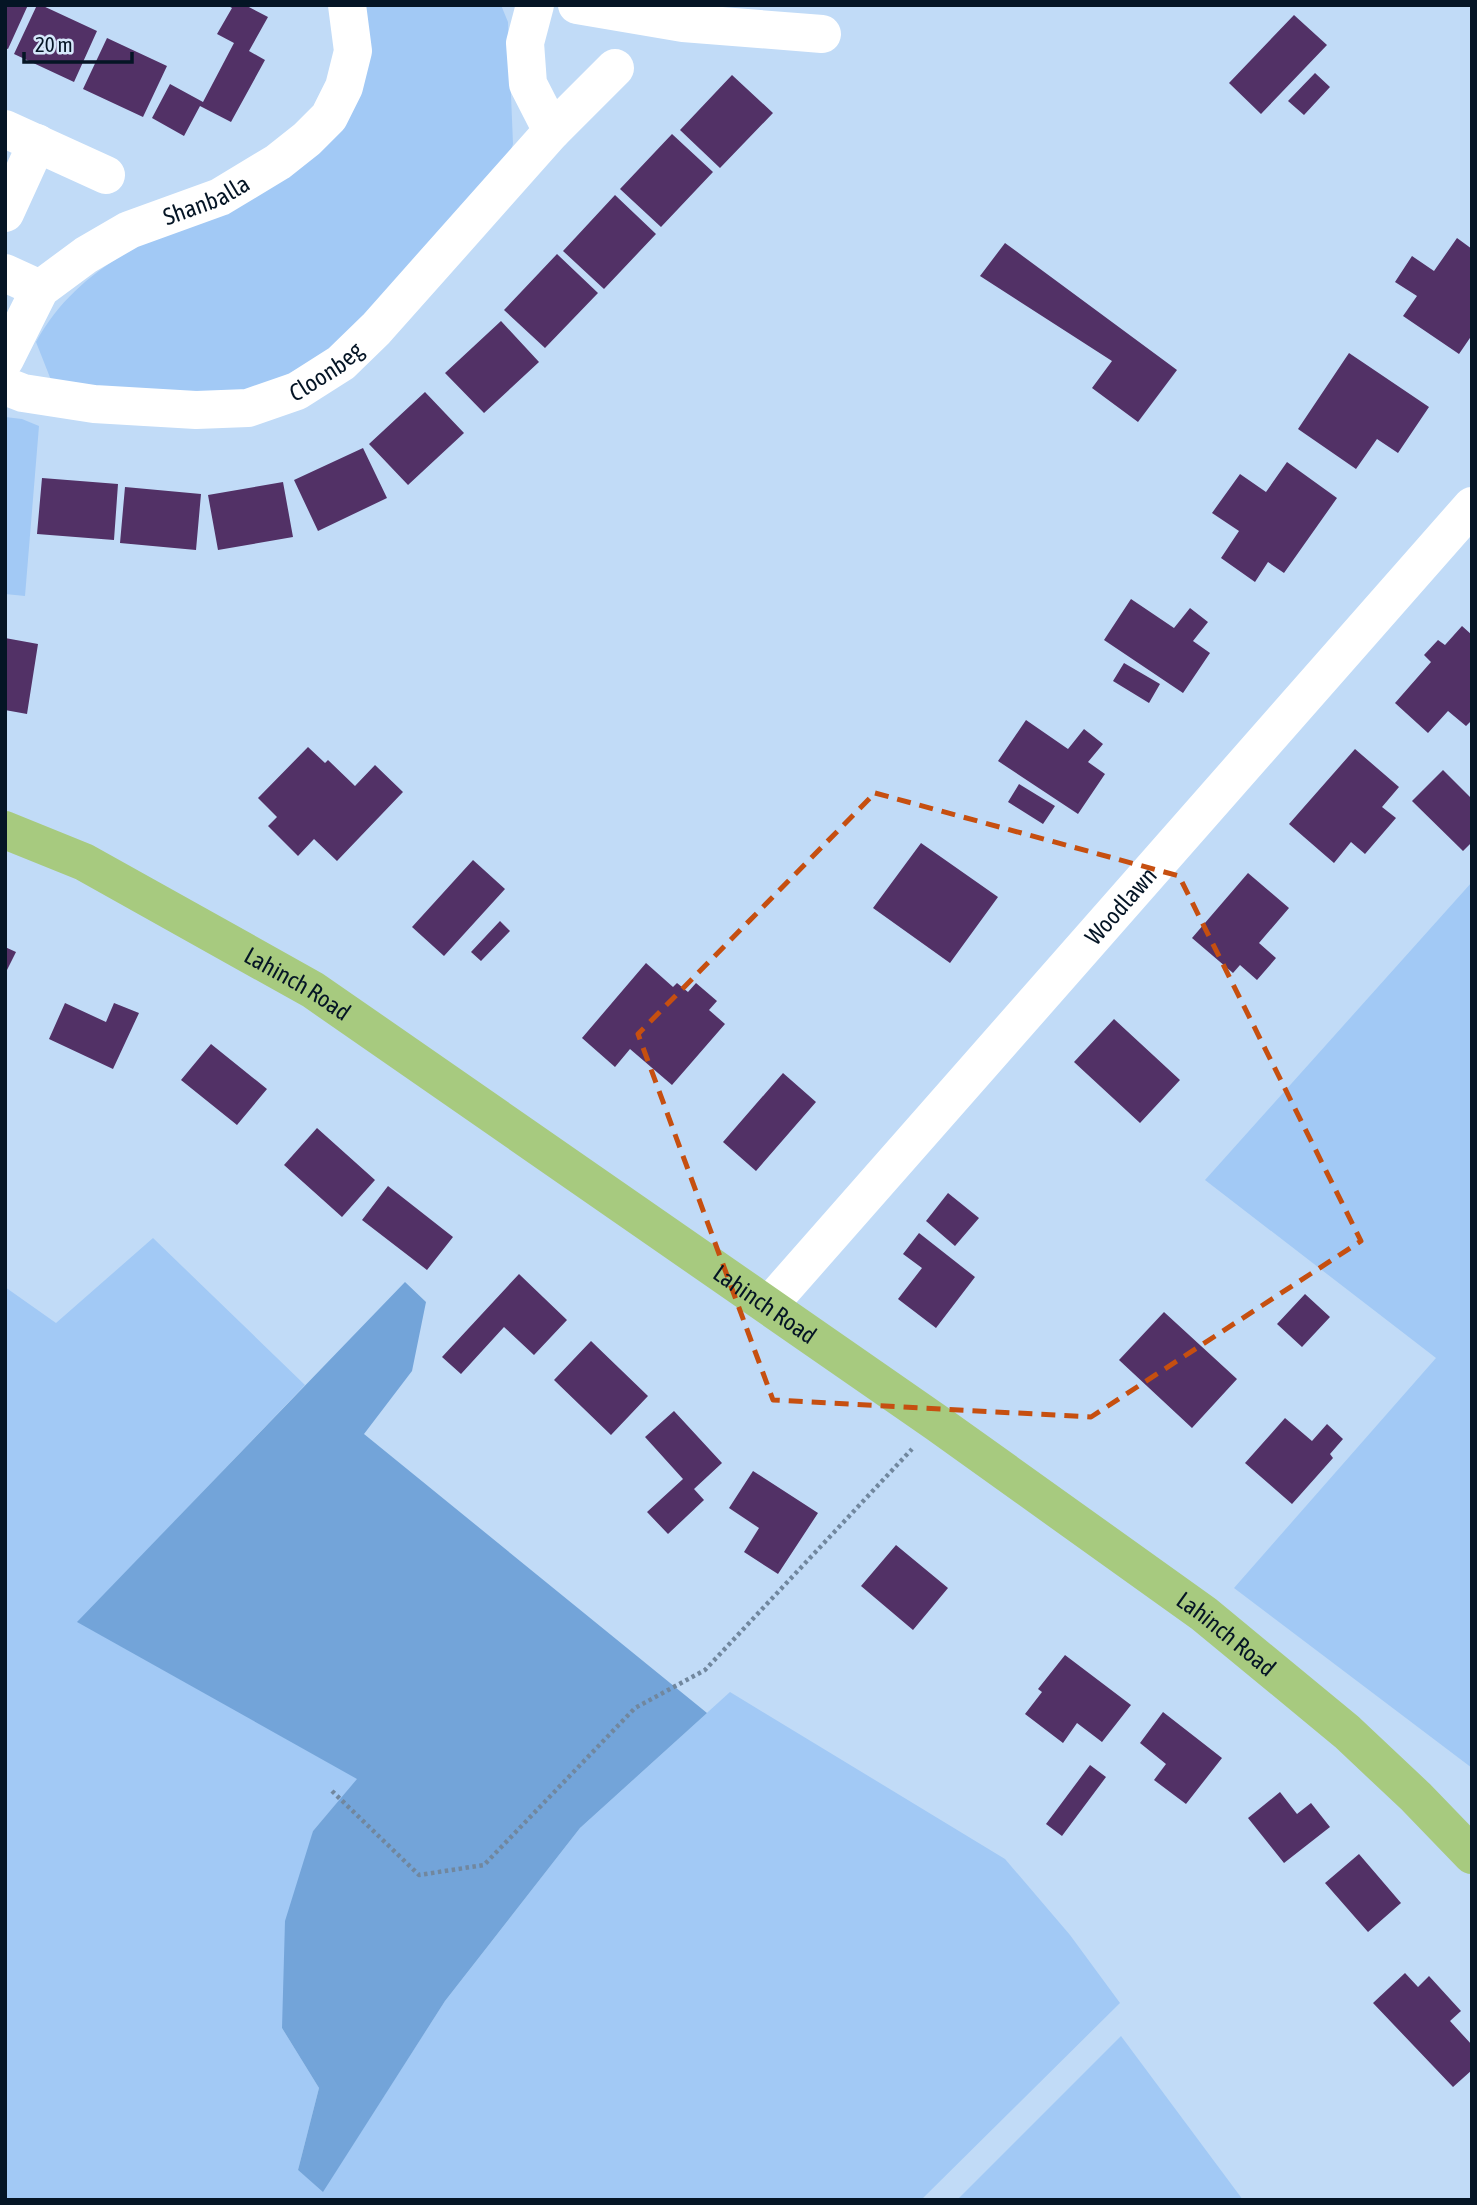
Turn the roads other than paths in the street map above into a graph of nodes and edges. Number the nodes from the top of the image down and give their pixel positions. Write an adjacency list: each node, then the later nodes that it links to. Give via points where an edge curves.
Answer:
1 (348, 5): 11 (street, Shanballa, via 353,51 344,87 329,117 307,139 220,197 130,230)
2 (535, 5): 6 (street, via 525,43 528,85)
3 (578, 5): 4 (street, via 683,23)
4 (822, 34)
5 (615, 68): 6 (street, Cloonbeg)
6 (552, 131): 13 (street, Cloonbeg, via 376,329 341,363 297,391 248,408 196,411 94,404)
7 (21, 136): 8 (street); 9 (street)
8 (106, 175)
9 (5, 213)
10 (5, 273): 11 (street)
11 (40, 289): 12 (street, Shanballa)
12 (5, 359)
13 (5, 386)
14 (1472, 506): 16 (street, Woodlawn)
15 (5, 831): 16 (main road, Lahinch Road, via 84,862 313,990)
16 (769, 1305): 17 (main road, Lahinch Road, via 1204,1614 1347,1732)
17 (1472, 1855)

